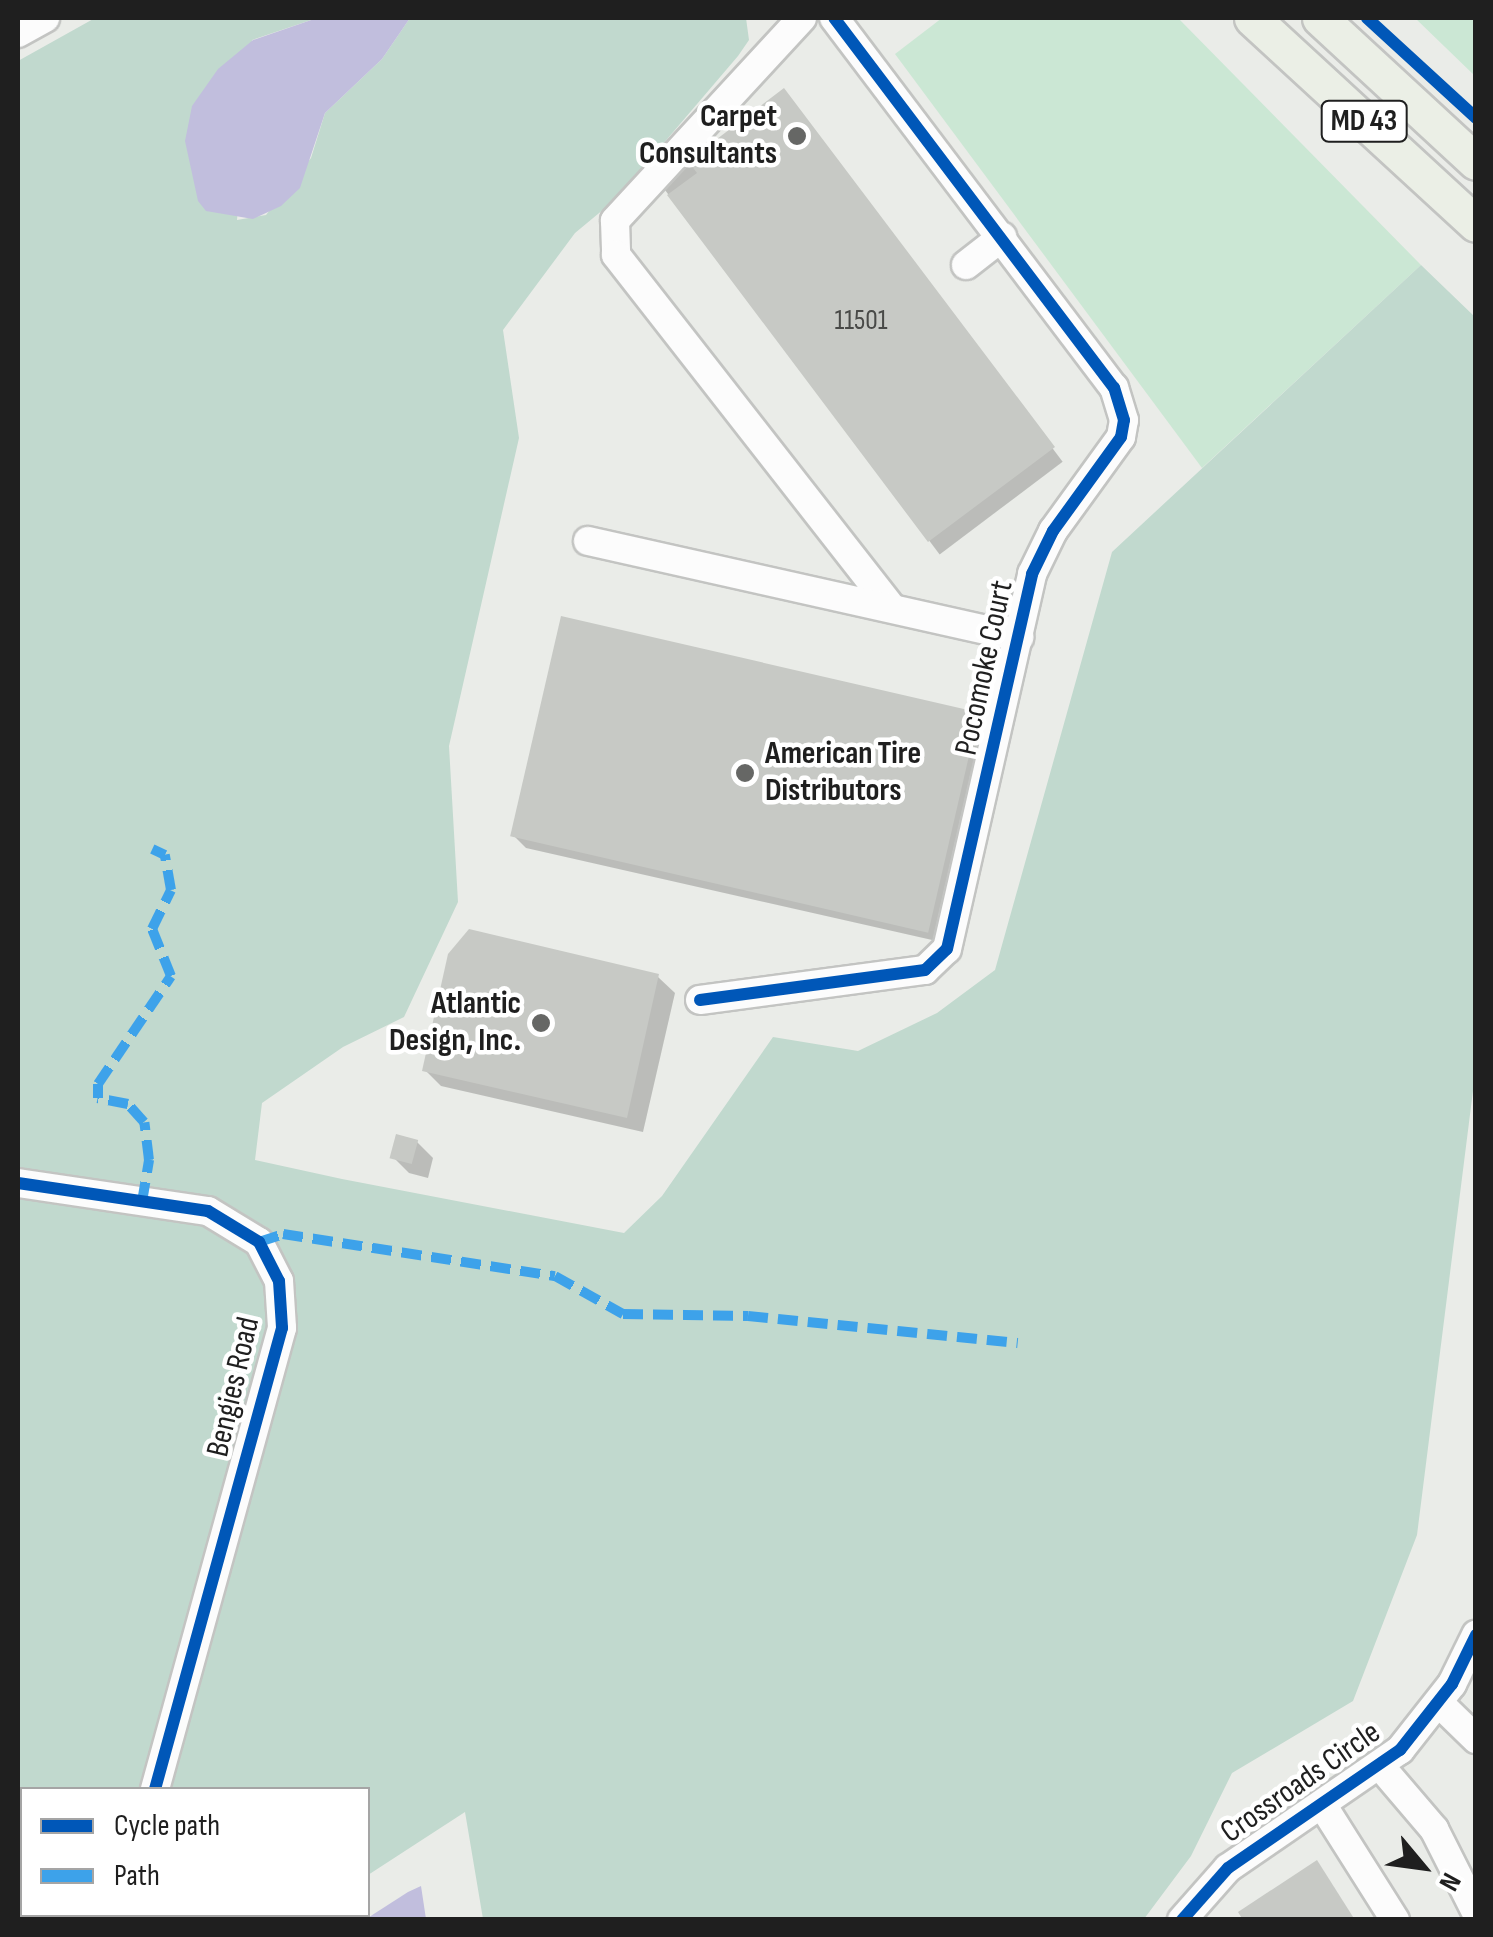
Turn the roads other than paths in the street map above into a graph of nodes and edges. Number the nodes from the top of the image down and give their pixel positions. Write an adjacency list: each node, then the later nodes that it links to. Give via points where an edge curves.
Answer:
1 (45, 18): 6 (street)
2 (802, 18): 12 (street, via 615,222 616,255)
3 (834, 18): 9 (street, Pocomoke Court)
4 (1252, 18): 8 (main road, MD 43)
5 (1320, 18): 7 (main road, MD 43)
6 (18, 33)
7 (1476, 162)
8 (1476, 224)
9 (1002, 237): 10 (street); 13 (street, Pocomoke Court, via 1114,388 1124,420 1121,437 1052,531 1032,574)
10 (966, 264)
11 (588, 541): 12 (street)
12 (890, 606): 13 (street)
13 (1019, 637): 14 (street, Pocomoke Court, via 960,913 938,960 924,970)
14 (700, 1000)
15 (18, 1183): 20 (street, Bengies Road, via 208,1211 259,1242 279,1281 282,1328)
16 (1476, 1635): 17 (street, Crossroads Circle)
17 (1439, 1704): 18 (street); 19 (street, Crossroads Circle)
18 (1476, 1740)
19 (1381, 1767): 21 (street, Crossroads Circle); 22 (street, via 1434,1829)
20 (156, 1787)
21 (1323, 1806): 23 (street, Crossroads Circle, via 1228,1868); 24 (street)
22 (1476, 1912)
23 (1182, 1920)
24 (1395, 1920)

